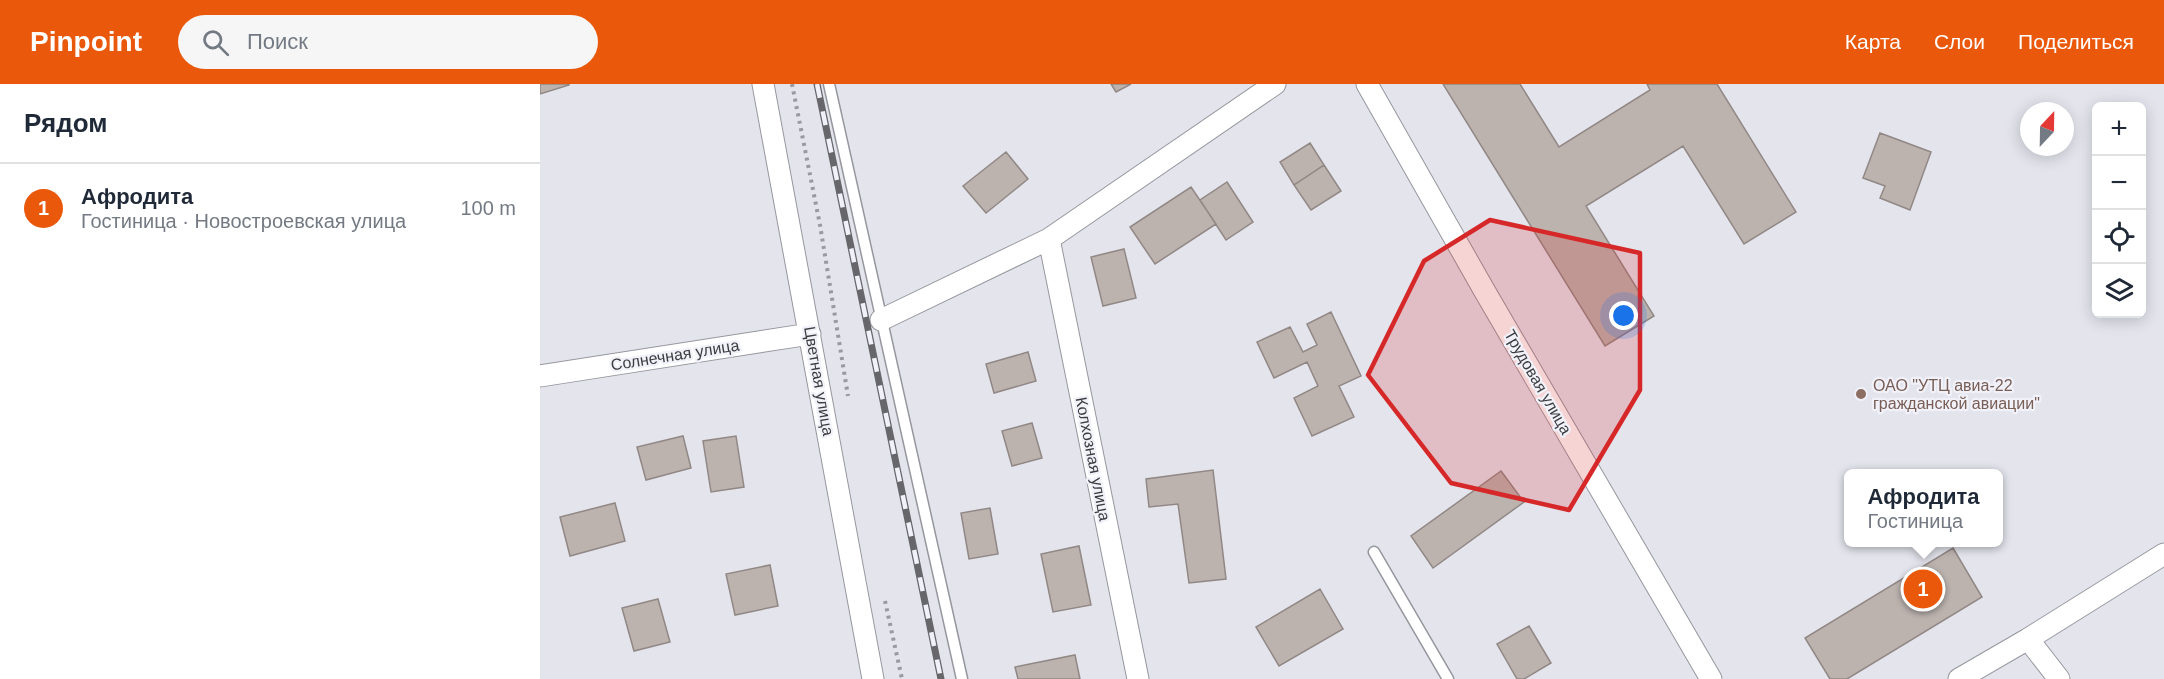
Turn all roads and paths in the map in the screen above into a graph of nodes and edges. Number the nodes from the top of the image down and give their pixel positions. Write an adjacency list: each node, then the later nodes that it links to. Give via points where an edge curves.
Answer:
1 (763, 84): 8 (street, Цветная улица)
2 (792, 84): 10 (path)
3 (829, 84): 7 (lane)
4 (1275, 84): 6 (street)
5 (1367, 84): 20 (street, Трудовая улица)
6 (1049, 239): 7 (street); 18 (street, Колхозная улица)
7 (881, 320): 17 (lane)
8 (810, 334): 9 (street, Солнечная улица); 15 (street, Цветная улица)
9 (540, 375)
10 (848, 400)
11 (1374, 552): 19 (lane)
12 (2164, 554): 14 (street)
13 (885, 598): 16 (path)
14 (2028, 639): 21 (street); 22 (street)
15 (873, 679)
16 (902, 679)
17 (962, 679)
18 (1138, 679)
19 (1448, 679)
20 (1711, 679)
21 (1959, 679)
22 (2059, 679)

